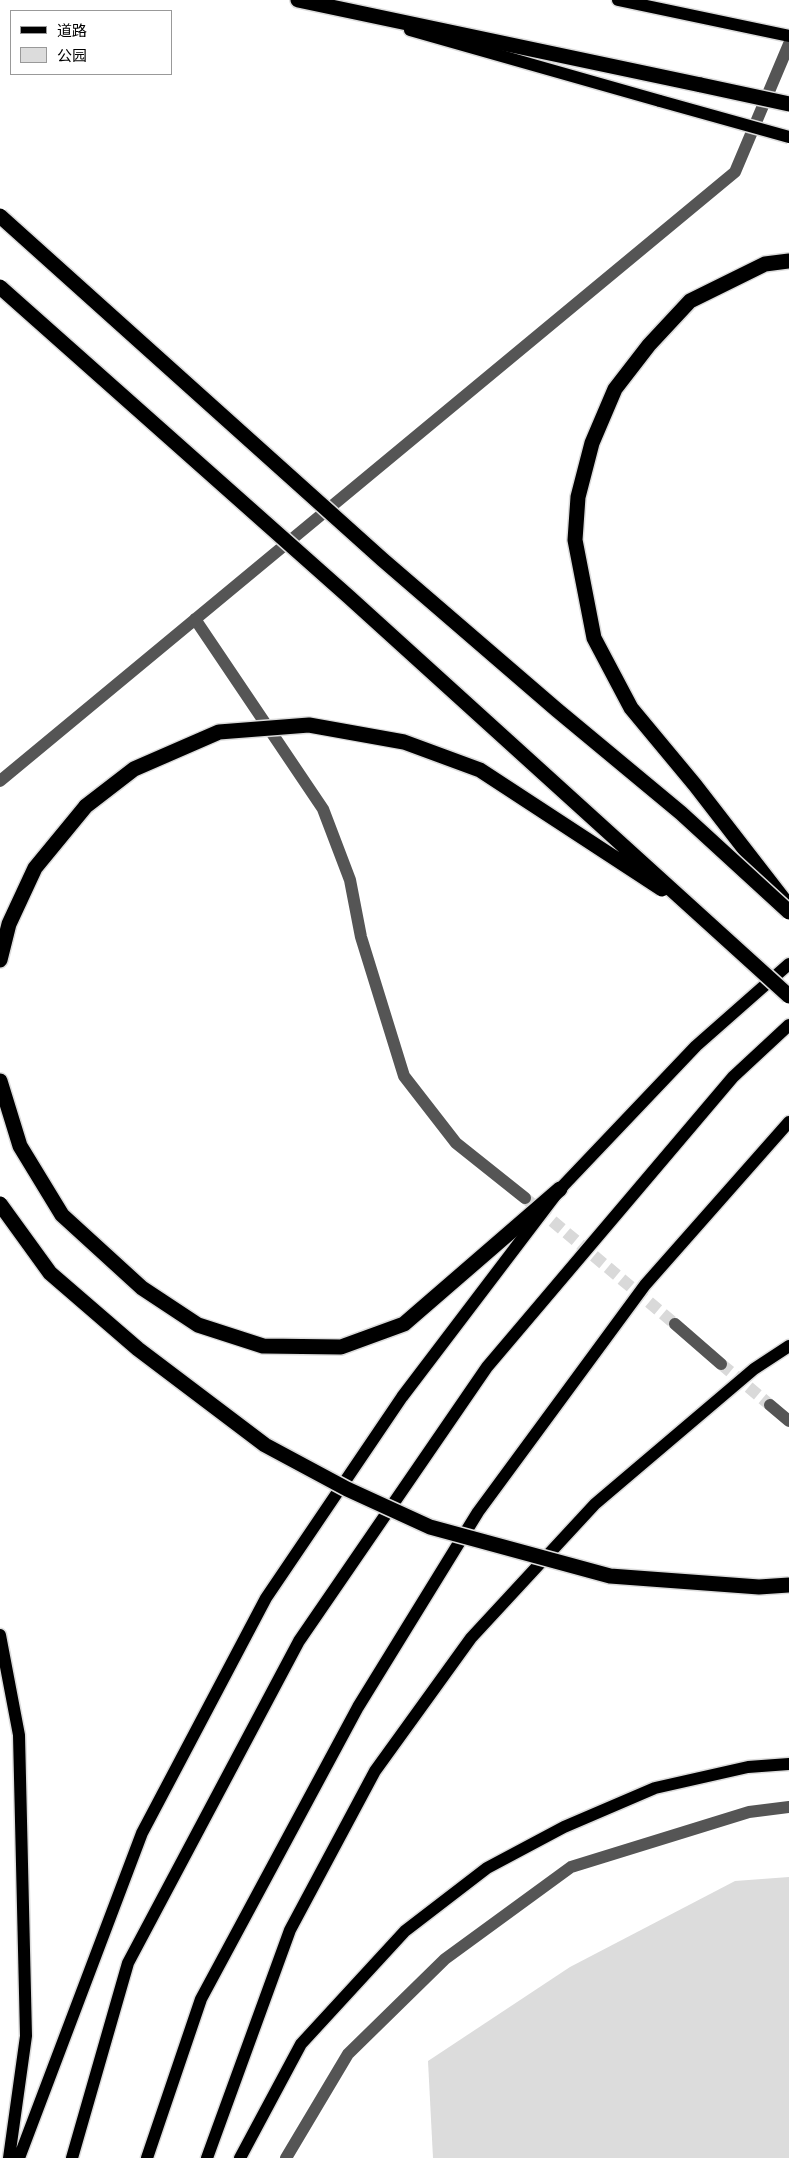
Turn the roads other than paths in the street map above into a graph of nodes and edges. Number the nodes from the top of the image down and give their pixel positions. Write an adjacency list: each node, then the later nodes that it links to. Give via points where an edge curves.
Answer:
1 (298, 0): 3 (highway)
2 (618, 0): 4 (main road)
3 (316, 4): 6 (highway, bridge); 7 (main road, bridge)
4 (789, 36)
5 (789, 44): 11 (street, via 735,172)
6 (789, 104)
7 (789, 137)
8 (0, 216): 14 (highway, bridge, via 383,560 681,813)
9 (789, 261): 13 (highway, via 765,264 690,301 649,345 615,389 592,443 578,497 575,540 594,638 631,708)
10 (0, 287): 15 (highway, bridge)
11 (195, 619): 12 (street); 23 (street, via 323,809 350,880 361,937 404,1076 456,1143)
12 (0, 781)
13 (789, 907)
14 (789, 912)
15 (700, 914): 16 (highway, bridge, via 480,770 404,742 309,725 219,732 134,769 86,806 35,868 9,924); 18 (highway, bridge)
16 (0, 960)
17 (789, 964): 22 (main road, via 696,1046)
18 (789, 996)
19 (789, 1025): 36 (main road, via 733,1077 487,1367 299,1641 128,1963)
20 (0, 1081): 22 (highway, via 20,1146 62,1214 142,1288 198,1325 263,1346 341,1347 404,1324)
21 (789, 1122): 37 (main road, via 645,1285 478,1512 358,1707 201,1999)
22 (560, 1189): 35 (main road, via 402,1397 266,1598 142,1833)
23 (525, 1198)
24 (0, 1204): 30 (highway, bridge, via 50,1273 138,1349 265,1445 347,1489 430,1526 610,1576 758,1587)
25 (675, 1324): 27 (street)
26 (789, 1346): 38 (main road, via 754,1369 595,1504 471,1638 375,1771 290,1930)
27 (721, 1364)
28 (770, 1405): 29 (street)
29 (789, 1421)
30 (789, 1585)
31 (0, 1635): 34 (main road, via 19,1735 26,2036)
32 (789, 1764): 39 (main road, via 748,1767 655,1788 564,1828 487,1868 405,1931 301,2044)
33 (789, 1807): 40 (street, via 749,1812 571,1867 445,1959 348,2054)
34 (9, 2158)
35 (19, 2158)
36 (72, 2158)
37 (147, 2158)
38 (207, 2158)
39 (240, 2158)
40 (286, 2158)

